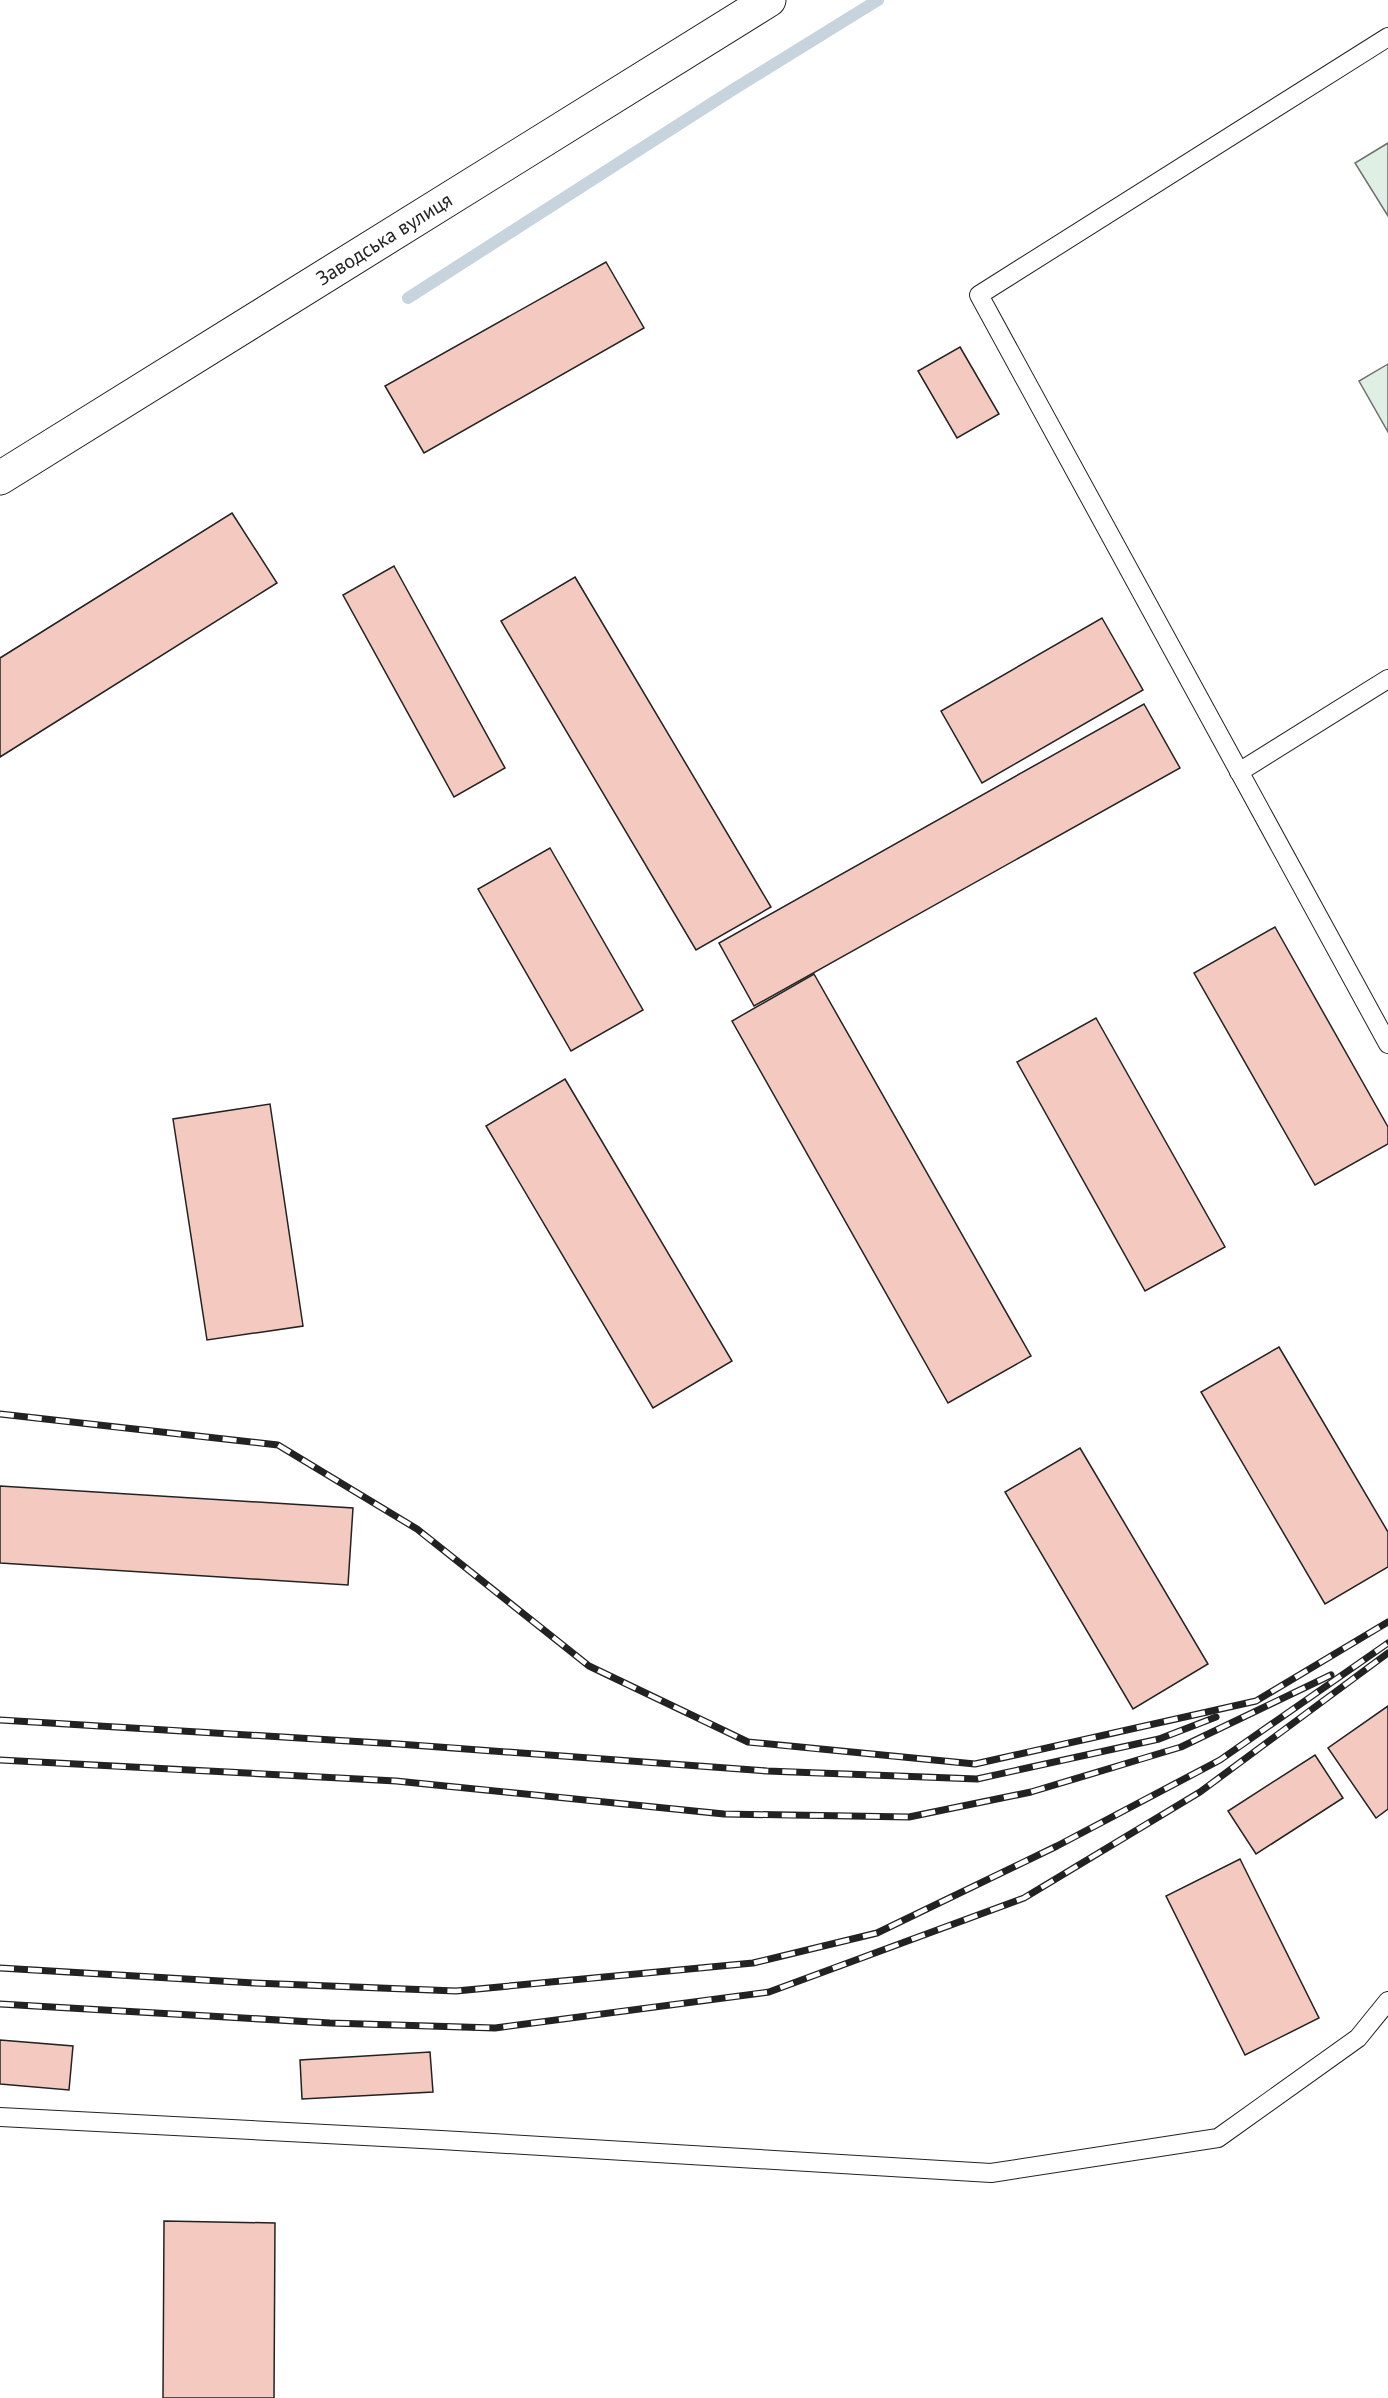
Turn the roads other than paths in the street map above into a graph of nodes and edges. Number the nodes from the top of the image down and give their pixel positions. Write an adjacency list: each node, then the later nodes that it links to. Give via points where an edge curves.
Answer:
1 (769, 0): 3 (street, Заводська вулиця)
2 (1388, 37): 5 (lane, via 978,295)
3 (0, 478)
4 (1388, 679): 5 (lane)
5 (1239, 772): 6 (lane)
6 (1388, 1044)
7 (1388, 2001): 8 (lane, via 1358,2038 1218,2138 991,2173)
8 (0, 2117)

